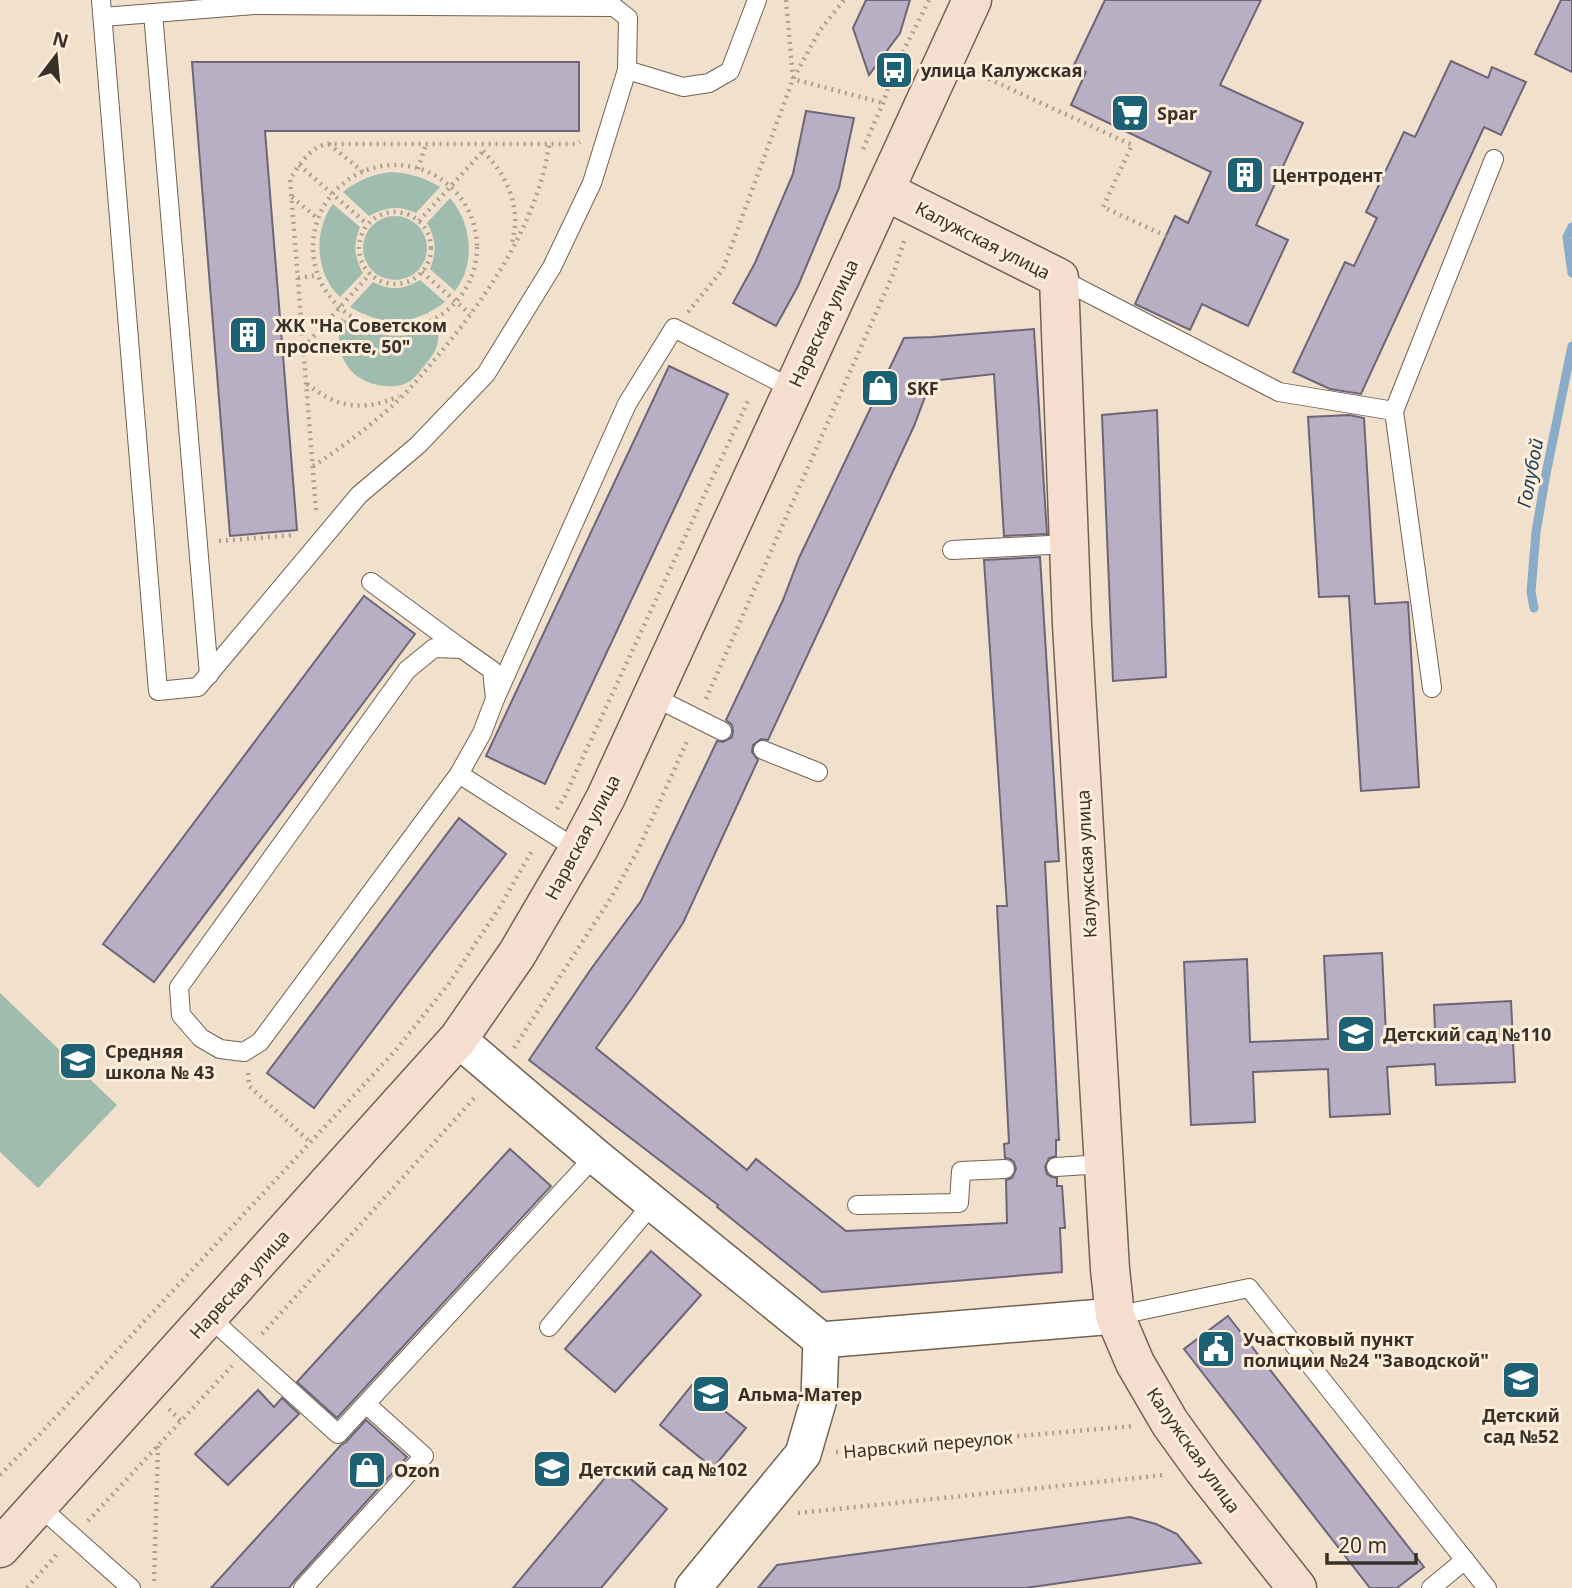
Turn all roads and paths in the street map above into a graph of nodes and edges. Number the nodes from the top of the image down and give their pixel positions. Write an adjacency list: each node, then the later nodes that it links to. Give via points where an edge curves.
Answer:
1 (757, 0): 9 (lane, via 730,71 683,88)
2 (786, 0): 11 (path)
3 (844, 0): 11 (path, via 820,30)
4 (929, 0): 12 (path)
5 (972, 0): 25 (main road, Нарвская улица)
6 (236, 3): 7 (lane); 9 (lane, via 614,7 628,18)
7 (158, 8): 8 (lane); 49 (lane)
8 (102, 9): 54 (lane, via 158,691 198,687)
9 (627, 70): 13 (lane)
10 (972, 72): 31 (path, via 1132,145 1103,207)
11 (793, 79): 12 (path); 41 (path, via 723,269)
12 (883, 103): 19 (path)
13 (614, 115): 17 (path, via 577,144); 48 (lane, via 592,183 552,267 486,374)
14 (328, 144): 15 (path); 21 (path); 23 (path)
15 (426, 144): 16 (path); 22 (path)
16 (489, 144): 17 (path); 18 (path)
17 (549, 145): 32 (path, via 527,218)
18 (483, 151): 24 (path); 32 (path, via 496,164 512,197 515,216)
19 (860, 157)
20 (1494, 159): 46 (lane)
21 (299, 164): 26 (path); 27 (path, via 290,179)
22 (418, 169): 23 (path, via 394,165); 24 (path)
23 (363, 172): 26 (path)
24 (450, 187): 29 (path); 38 (path, via 468,211 477,246 470,282)
25 (885, 191): 37 (main road, Калужская улица); 43 (main road, Нарвская улица)
26 (333, 194): 28 (path); 30 (path)
27 (291, 197): 28 (path); 36 (path)
28 (318, 219): 35 (path, via 313,248)
29 (419, 222): 30 (path, via 412,215 387,212); 33 (path, via 431,246)
30 (367, 225): 34 (path, via 358,249)
31 (1166, 236)
32 (509, 253): 40 (path)
33 (422, 272): 34 (path, via 403,283 390,284); 38 (path)
34 (370, 274): 39 (path)
35 (318, 275): 36 (path); 39 (path)
36 (298, 278): 42 (path)
37 (1059, 278): 46 (lane, via 1279,392); 50 (main road, Калужская улица)
38 (456, 301): 39 (path, via 432,321 397,329 360,322); 40 (path)
39 (340, 308): 42 (path)
40 (471, 314): 45 (path)
41 (674, 328): 43 (lane); 57 (lane, via 627,404)
42 (303, 348): 44 (path)
43 (779, 382): 56 (main road, Нарвская улица); 62 (path, via 744,407 565,796)
44 (306, 383): 45 (path, via 327,398 351,405 377,404); 47 (path)
45 (402, 395): 47 (path)
46 (1394, 411): 55 (lane)
47 (313, 467): 48 (path)
48 (323, 533): 49 (path); 54 (lane)
49 (198, 542): 54 (lane)
50 (1069, 544): 51 (lane); 68 (main road, Калужская улица)
51 (952, 550)
52 (371, 582): 53 (lane)
53 (462, 649): 57 (lane, via 492,670); 65 (lane, via 434,648 407,670 179,987 180,1015 201,1038 220,1049)
54 (209, 675)
55 (1432, 688)
56 (652, 696): 58 (lane); 63 (main road, Нарвская улица)
57 (495, 699): 61 (lane)
58 (722, 731)
59 (763, 750): 60 (lane)
60 (818, 772)
61 (459, 774): 62 (lane); 65 (lane, via 260,1042)
62 (545, 828): 63 (lane); 66 (path, via 450,982 396,1051)
63 (578, 850): 64 (main road, Нарвская улица, via 517,954)
64 (458, 1039): 67 (street); 74 (main road, Нарвская улица)
65 (244, 1052): 66 (path, via 250,1086)
66 (311, 1143): 82 (path)
67 (595, 1156): 71 (street); 77 (lane)
68 (1103, 1164): 69 (lane); 73 (main road, Калужская улица)
69 (1056, 1167)
70 (1005, 1169): 72 (lane, via 961,1171 959,1203)
71 (653, 1203): 75 (lane); 76 (street)
72 (857, 1205)
73 (1115, 1316): 76 (street); 78 (main road, Калужская улица, via 1135,1363); 86 (lane, via 1250,1288)
74 (209, 1317): 77 (lane, via 338,1434); 83 (main road, Нарвская улица)
75 (549, 1327)
76 (821, 1340): 80 (street, via 820,1399)
77 (366, 1404): 89 (lane, via 424,1456)
78 (1170, 1423): 80 (path, Нарвский переулок); 81 (main road, Калужская улица)
79 (159, 1446): 88 (path)
80 (803, 1454): 84 (street)
81 (1204, 1470): 84 (path); 91 (main road, Калужская улица)
82 (0, 1475)
83 (39, 1506): 85 (main road, Нарвская улица); 87 (lane)
84 (752, 1518): 90 (street)
85 (0, 1548)
86 (1465, 1560): 92 (lane); 93 (lane)
87 (131, 1588)
88 (154, 1588)
89 (303, 1588)
90 (693, 1588)
91 (1297, 1588)
92 (1431, 1588)
93 (1488, 1588)

